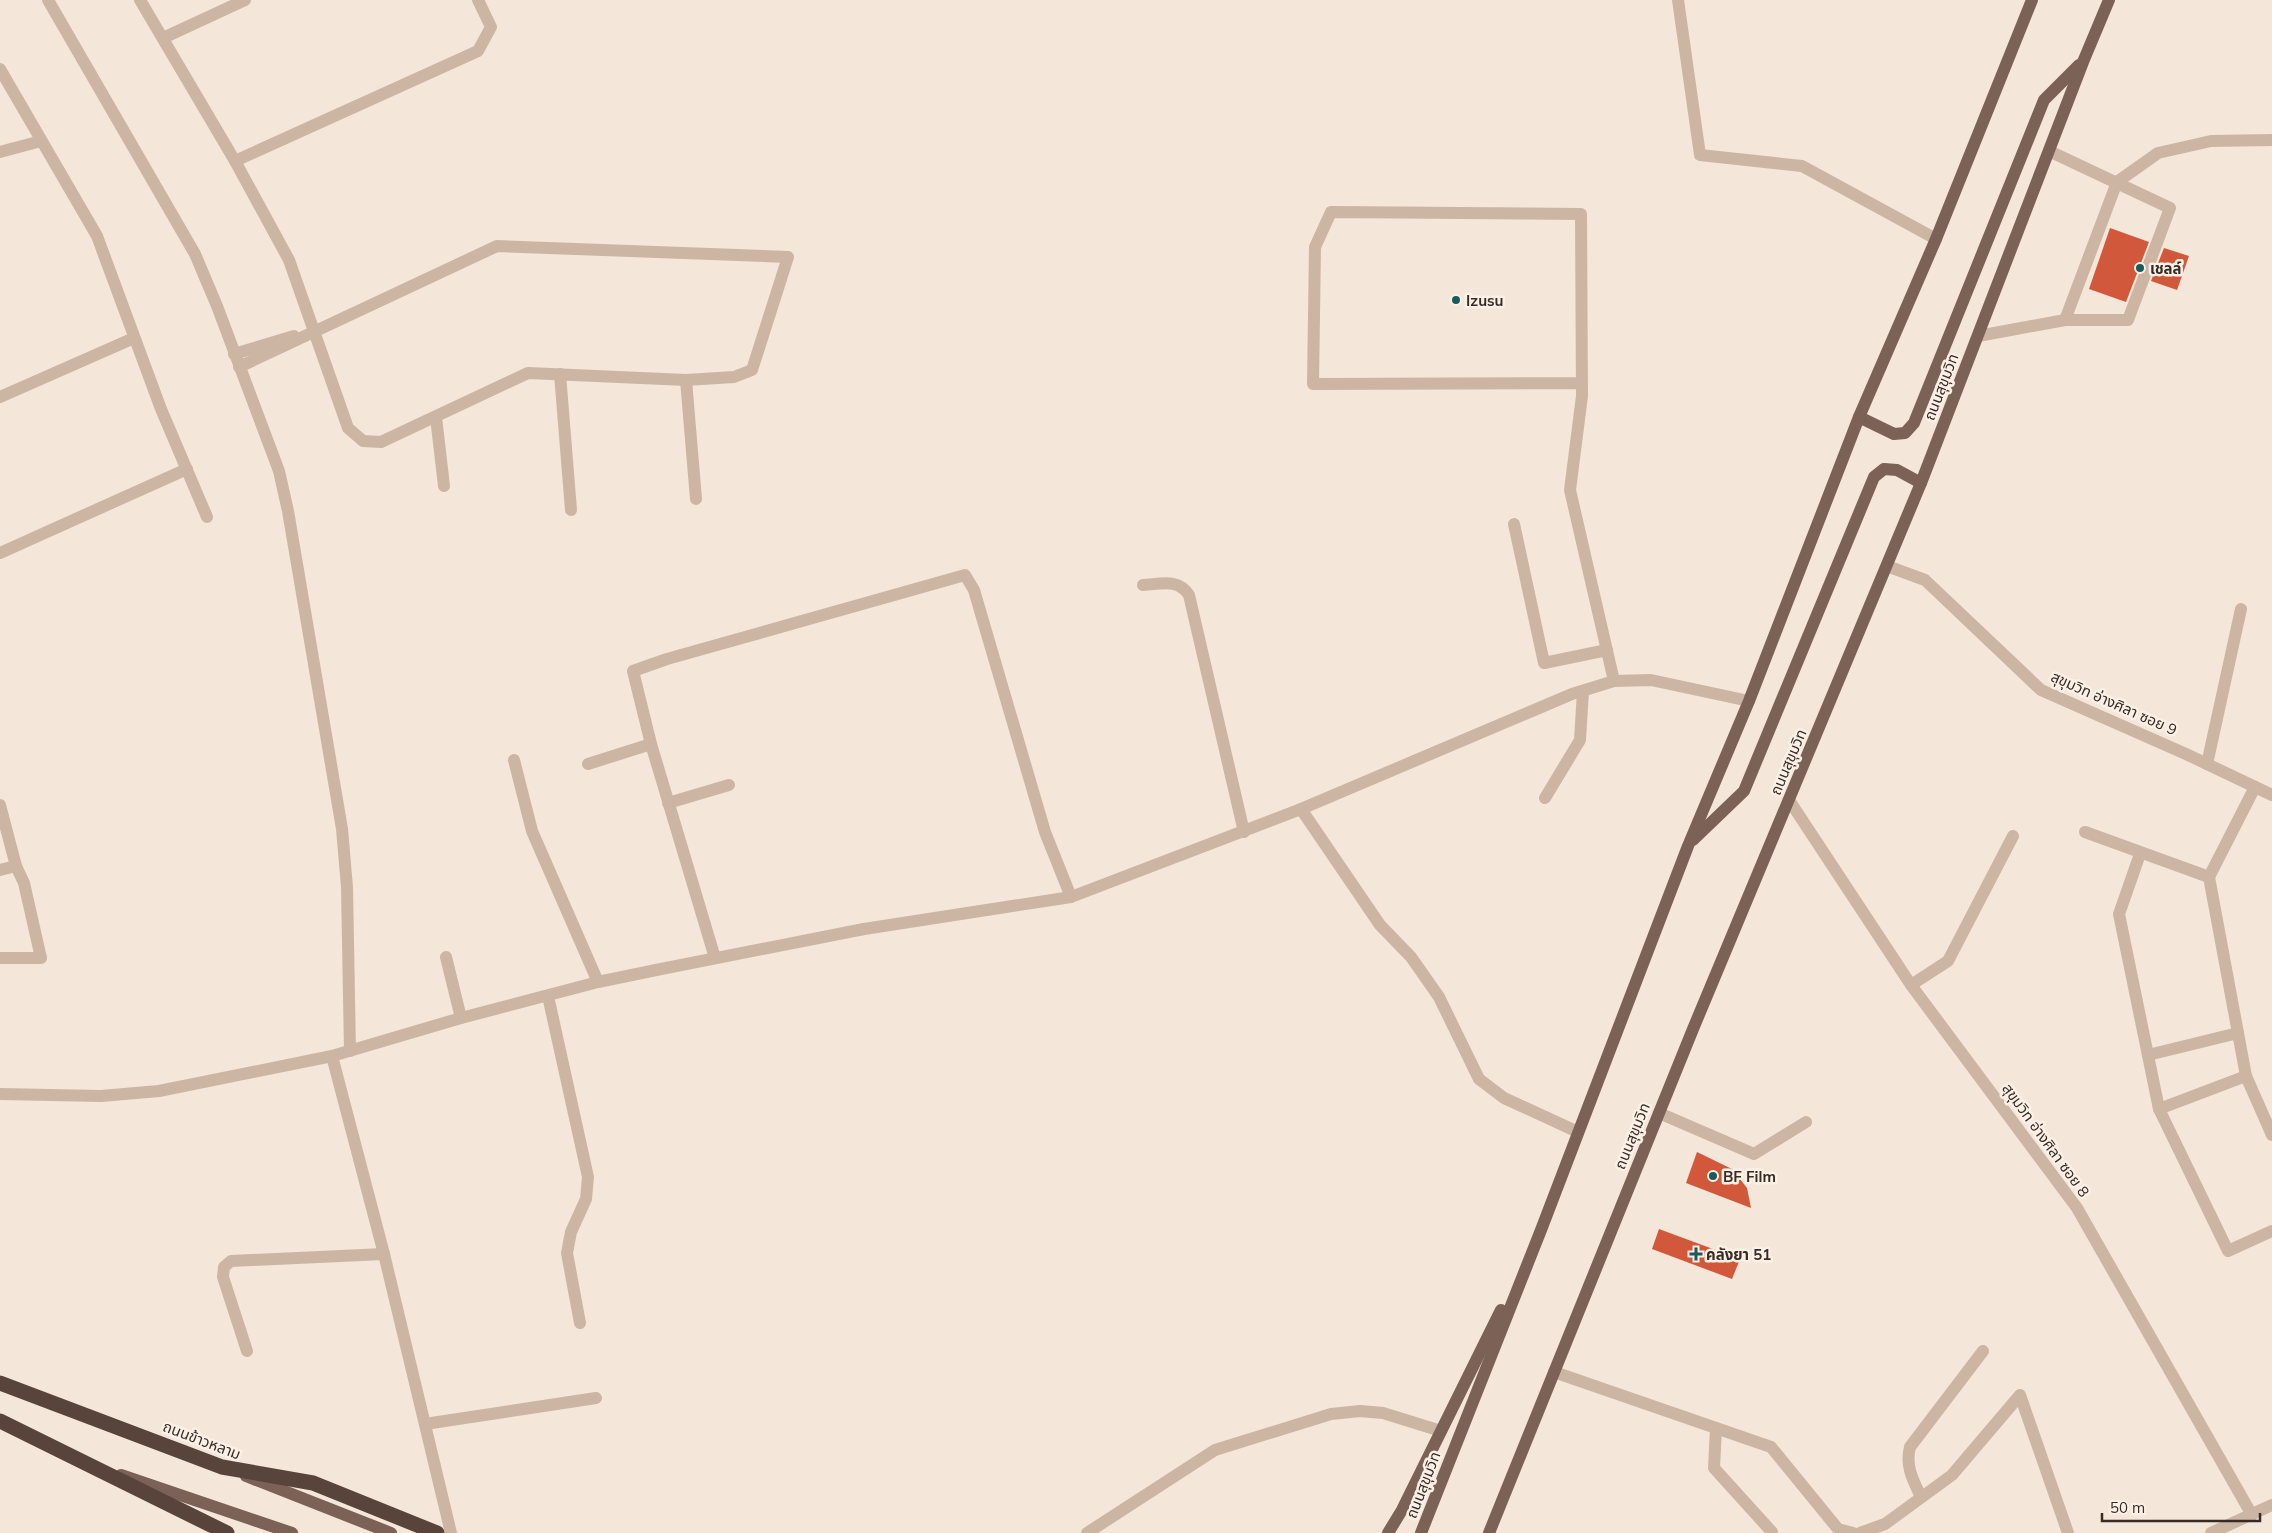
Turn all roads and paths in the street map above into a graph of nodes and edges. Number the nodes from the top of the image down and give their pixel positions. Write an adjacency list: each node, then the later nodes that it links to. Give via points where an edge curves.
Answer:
1 (48, 0): 22 (street, via 195,254)
2 (140, 0): 8 (street)
3 (245, 0): 8 (street)
4 (478, 0): 15 (street, via 491,27 478,50)
5 (1678, 0): 17 (street, via 1700,155 1802,166)
6 (2032, 0): 17 (main road, ถนนสุขุมวิท)
7 (2109, 0): 9 (main road, ถนนสุขุมวิท)
8 (163, 38): 15 (street)
9 (2083, 62): 13 (main road, ถนนสุขุมวิท); 29 (main road, via 2044,100 1914,423 1905,433 1894,434)
10 (0, 68): 12 (street)
11 (2272, 140): 16 (street, via 2211,141 2158,153)
12 (41, 141): 14 (street); 21 (street, via 98,236)
13 (2049, 151): 16 (street); 20 (main road, ถนนสุขุมวิท)
14 (0, 152)
15 (235, 161): 19 (street, via 289,260)
16 (2117, 182): 18 (street); 18 (street, via 2170,208 2128,320)
17 (1936, 239): 29 (main road, ถนนสุขุมวิท)
18 (2066, 320): 20 (street)
19 (316, 330): 22 (street); 23 (street); 25 (street, via 497,246 788,257 752,370 734,377); 28 (street, via 348,428 363,441 381,442)
20 (1978, 336): 31 (main road, ถนนสุขุมวิท)
21 (134, 338): 27 (street); 30 (street)
22 (234, 354): 23 (street)
23 (239, 366): 74 (street, via 278,471 288,511 342,829 348,896)
24 (560, 374): 25 (street); 28 (street, via 528,373); 34 (street)
25 (686, 380): 33 (street)
26 (1582, 383): 26 (street, via 1581,214 1331,212 1315,247 1313,384); 41 (street, via 1570,490)
27 (0, 397)
28 (436, 417): 32 (street)
29 (1859, 417): 44 (main road, ถนนสุขุมวิท)
30 (187, 469): 35 (street); 37 (street)
31 (1921, 483): 38 (main road, ถนนสุขุมวิท); 60 (main road, via 1897,470 1884,468 1874,477 1744,790)
32 (444, 486)
33 (696, 499)
34 (571, 510)
35 (206, 516)
36 (1514, 524): 41 (street, via 1544,663)
37 (0, 553)
38 (1887, 566): 48 (street, สุขุมวิท อ่างศิลา ซอย 9, via 1925,580 2041,690); 53 (main road, ถนนสุขุมวิท)
39 (1143, 584): 57 (street, via 1174,583 1183,587 1188,595)
40 (2241, 609): 48 (street)
41 (1607, 650): 42 (street)
42 (1614, 681): 43 (street); 44 (street, via 1651,680)
43 (1583, 691): 52 (street, via 1580,740); 56 (street)
44 (1749, 701): 60 (main road, ถนนสุขุมวิท)
45 (651, 744): 47 (street); 54 (street); 65 (street, via 633,671 965,575 974,590 1045,832)
46 (514, 760): 69 (street, via 532,831)
47 (588, 764)
48 (2207, 764): 50 (street, สุขุมวิท อ่างศิลา ซอย 9)
49 (729, 785): 54 (street)
50 (2255, 787): 51 (street, สุขุมวิท อ่างศิลา ซอย 9); 64 (street)
51 (2272, 795)
52 (1545, 798)
53 (1789, 800): 70 (street, สุขุมวิท อ่างศิลา ซอย 8); 80 (main road, ถนนสุขุมวิท)
54 (668, 804): 68 (street)
55 (0, 805): 62 (street)
56 (1301, 809): 57 (street); 82 (street, via 1380,925 1411,957 1439,997 1479,1079 1504,1098)
57 (1244, 832): 65 (street)
58 (2085, 832): 61 (street)
59 (2014, 836): 70 (street, via 1948,962)
60 (1688, 846): 82 (main road, ถนนสุขุมวิท)
61 (2140, 854): 64 (street); 75 (street, via 2119,914)
62 (16, 866): 63 (street); 67 (street, via 24,883 41,958)
63 (0, 870)
64 (2209, 877): 73 (street)
65 (1071, 897): 68 (street, via 864,929)
66 (446, 957): 72 (street)
67 (0, 958)
68 (715, 958): 69 (street)
69 (598, 982): 71 (street)
70 (1911, 985): 101 (street, สุขุมวิท อ่างศิลา ซอย 8, via 2076,1208)
71 (548, 996): 72 (street); 87 (street, via 588,1176 586,1199 571,1232 567,1253)
72 (461, 1018): 74 (street)
73 (2238, 1033): 75 (street); 77 (street)
74 (350, 1051): 76 (street)
75 (2148, 1055): 79 (street)
76 (332, 1056): 78 (street, via 159,1092 101,1096); 86 (street)
77 (2246, 1076): 79 (street); 83 (street)
78 (0, 1094)
79 (2159, 1109): 85 (street, via 2228,1251)
80 (1659, 1114): 81 (street, via 1754,1154); 90 (main road, ถนนสุขุมวิท)
81 (1806, 1122)
82 (1578, 1132): 84 (main road, ถนนสุขุมวิท)
83 (2272, 1135)
84 (1540, 1230): 96 (main road); 111 (main road, ถนนสุขุมวิท)
85 (2272, 1231)
86 (384, 1254): 89 (street, via 231,1261 224,1267 223,1277); 94 (street)
87 (580, 1324)
88 (1983, 1350): 99 (street, via 1910,1447 1907,1459)
89 (247, 1351)
90 (1554, 1372): 95 (street); 112 (main road, ถนนสุขุมวิท)
91 (0, 1383): 98 (highway, ถนนข้าวหลาม)
92 (596, 1398): 94 (street)
93 (0, 1421): 97 (highway)
94 (425, 1424): 108 (street)
95 (1716, 1428): 102 (street, via 1714,1468); 113 (street, via 1771,1447 1838,1529)
96 (1441, 1431): 109 (street, via 1383,1413 1331,1414 1215,1450); 110 (main road)
97 (91, 1465): 104 (highway); 105 (main road)
98 (222, 1466): 106 (main road, ถนนข้าวหลาม); 107 (highway, via 313,1483)
99 (1920, 1498): 103 (street, via 1885,1524); 114 (street, via 1952,1475 2020,1396)
100 (2272, 1505): 101 (street)
101 (2252, 1515): 115 (street)
102 (1772, 1532)
103 (1866, 1532)
104 (227, 1533)
105 (292, 1533)
106 (391, 1533)
107 (437, 1533)
108 (451, 1533)
109 (1087, 1533)
110 (1388, 1533)
111 (1421, 1533)
112 (1489, 1533)
113 (1852, 1533)
114 (2068, 1533)
115 (2211, 1533)

